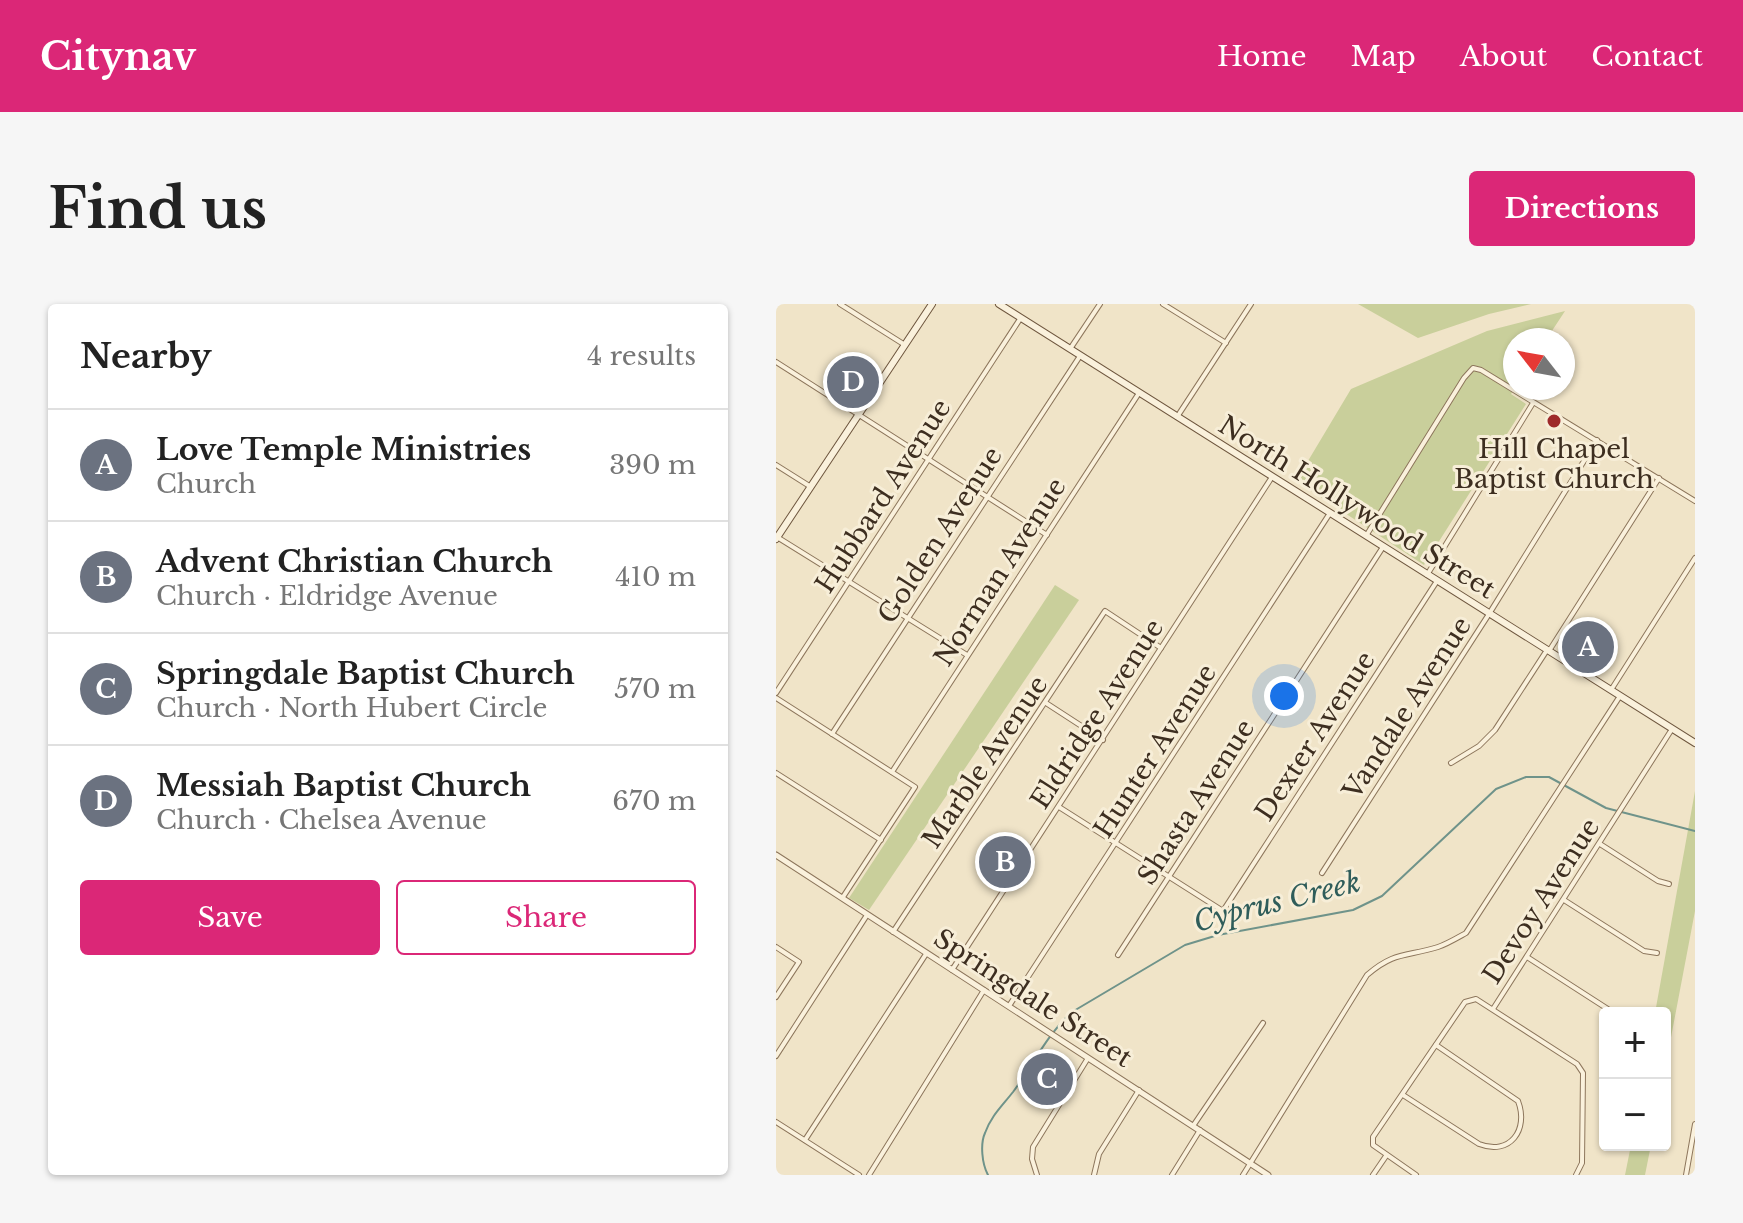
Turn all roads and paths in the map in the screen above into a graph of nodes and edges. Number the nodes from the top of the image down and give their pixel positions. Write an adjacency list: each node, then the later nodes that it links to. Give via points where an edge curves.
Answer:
1 (840, 304): 9 (street)
2 (932, 304): 9 (main road)
3 (999, 304): 7 (main road, North Hollywood Street)
4 (1100, 304): 10 (street)
5 (1163, 304): 8 (street)
6 (1251, 304): 8 (street)
7 (1020, 319): 10 (main road, North Hollywood Street); 18 (street, Hubbard Avenue)
8 (1226, 343): 16 (street)
9 (905, 345): 15 (main road)
10 (1070, 349): 11 (main road, North Hollywood Street)
11 (1080, 356): 13 (main road, North Hollywood Street); 23 (street, Golden Avenue)
12 (776, 362): 15 (street)
13 (1139, 393): 16 (main road, North Hollywood Street); 26 (street, Norman Avenue)
14 (1534, 403): 17 (street); 27 (street, via 1479,368 1471,369); 31 (street)
15 (858, 415): 18 (street); 22 (main road)
16 (1177, 417): 20 (main road, North Hollywood Street)
17 (1597, 440): 21 (street); 34 (street, Vandale Avenue)
18 (927, 460): 23 (street); 32 (street, Hubbard Avenue)
19 (776, 465): 22 (street)
20 (1272, 477): 25 (main road, North Hollywood Street); 36 (street, Eldridge Avenue)
21 (1659, 478): 24 (street); 37 (street)
22 (811, 487): 28 (main road)
23 (986, 496): 26 (street); 35 (street, Golden Avenue)
24 (1695, 501)
25 (1330, 513): 27 (main road, North Hollywood Street); 52 (street, Hunter Avenue)
26 (1047, 535): 38 (street, Norman Avenue)
27 (1366, 536): 29 (main road, North Hollywood Street)
28 (777, 538): 32 (street)
29 (1383, 547): 31 (main road, North Hollywood Street); 56 (street, Shasta Avenue)
30 (1695, 558): 39 (street)
31 (1427, 575): 33 (main road, North Hollywood Street)
32 (848, 579): 35 (street); 40 (street, Hubbard Avenue)
33 (1437, 581): 34 (main road, North Hollywood Street); 56 (street, Dexter Avenue, via 1223,911)
34 (1489, 614): 37 (main road, North Hollywood Street); 55 (street, Vandale Avenue)
35 (909, 617): 38 (street); 44 (street, Golden Avenue)
36 (1161, 648): 42 (street, Marble Avenue, via 1105,611); 45 (street, Eldridge Avenue)
37 (1548, 651): 39 (main road, North Hollywood Street); 47 (street, via 1495,730)
38 (967, 655): 48 (street, Norman Avenue)
39 (1611, 690): 41 (main road, North Hollywood Street)
40 (776, 696): 44 (street)
41 (1620, 696): 43 (main road, North Hollywood Street); 86 (street, via 1466,933 1439,947 1384,961 1367,975)
42 (1046, 703): 45 (street); 61 (street, Marble Avenue)
43 (1672, 729): 46 (main road, North Hollywood Street); 53 (street, Devoy Avenue)
44 (832, 734): 48 (street)
45 (1103, 740): 50 (street, Eldridge Avenue)
46 (1695, 743)
47 (1451, 763)
48 (892, 772): 51 (street, via 915,787)
49 (776, 773): 51 (street)
50 (1059, 807): 52 (street); 67 (street, Eldridge Avenue)
51 (881, 840): 58 (street)
52 (1117, 844): 56 (street); 70 (street, Hunter Avenue)
53 (1600, 844): 57 (street); 59 (street, Devoy Avenue)
54 (776, 855): 58 (street, Springdale Street)
55 (1322, 873)
56 (1168, 877): 65 (street, Shasta Avenue)
57 (1669, 884)
58 (843, 897): 60 (street, Springdale Street)
59 (1564, 900): 63 (street, via 1644,951); 66 (street, Devoy Avenue)
60 (867, 915): 61 (street, Springdale Street); 75 (street)
61 (893, 932): 64 (street, Springdale Street)
62 (776, 947): 69 (street, via 799,962)
63 (1657, 953)
64 (926, 954): 67 (street, Springdale Street); 84 (street)
65 (1118, 955)
66 (1527, 957): 71 (street); 72 (street, Devoy Avenue)
67 (952, 970): 68 (street, Springdale Street)
68 (985, 989): 70 (street, Springdale Street); 88 (street)
69 (776, 997)
70 (1009, 1006): 76 (street, Springdale Street)
71 (1605, 1007)
72 (1493, 1009): 74 (street, Devoy Avenue, via 1476,999 1465,1002); 96 (street, via 1583,1073 1582,1163)
73 (1263, 1023): 81 (street)
74 (1436, 1045): 78 (street, Devoy Avenue); 78 (street, via 1518,1101 1523,1115 1517,1136 1488,1148)
75 (776, 1056)
76 (1088, 1058): 77 (street, Springdale Street); 89 (street, via 1033,1147)
77 (1139, 1090): 81 (street, Springdale Street); 90 (street, via 1099,1154)
78 (1403, 1095): 85 (street, Devoy Avenue, via 1373,1137 1373,1145)
79 (776, 1122): 84 (street)
80 (1695, 1124): 83 (street)
81 (1193, 1126): 82 (street, Springdale Street)
82 (1200, 1130): 86 (street, Springdale Street); 91 (street)
83 (1694, 1136): 97 (street)
84 (805, 1140): 87 (street)
85 (1386, 1156): 94 (street); 95 (street)
86 (1250, 1163): 92 (street); 93 (street, Springdale Street)
87 (859, 1175)
88 (869, 1175)
89 (1037, 1175)
90 (1094, 1175)
91 (1172, 1175)
92 (1243, 1175)
93 (1268, 1175)
94 (1373, 1175)
95 (1416, 1175)
96 (1576, 1175)
97 (1686, 1175)

